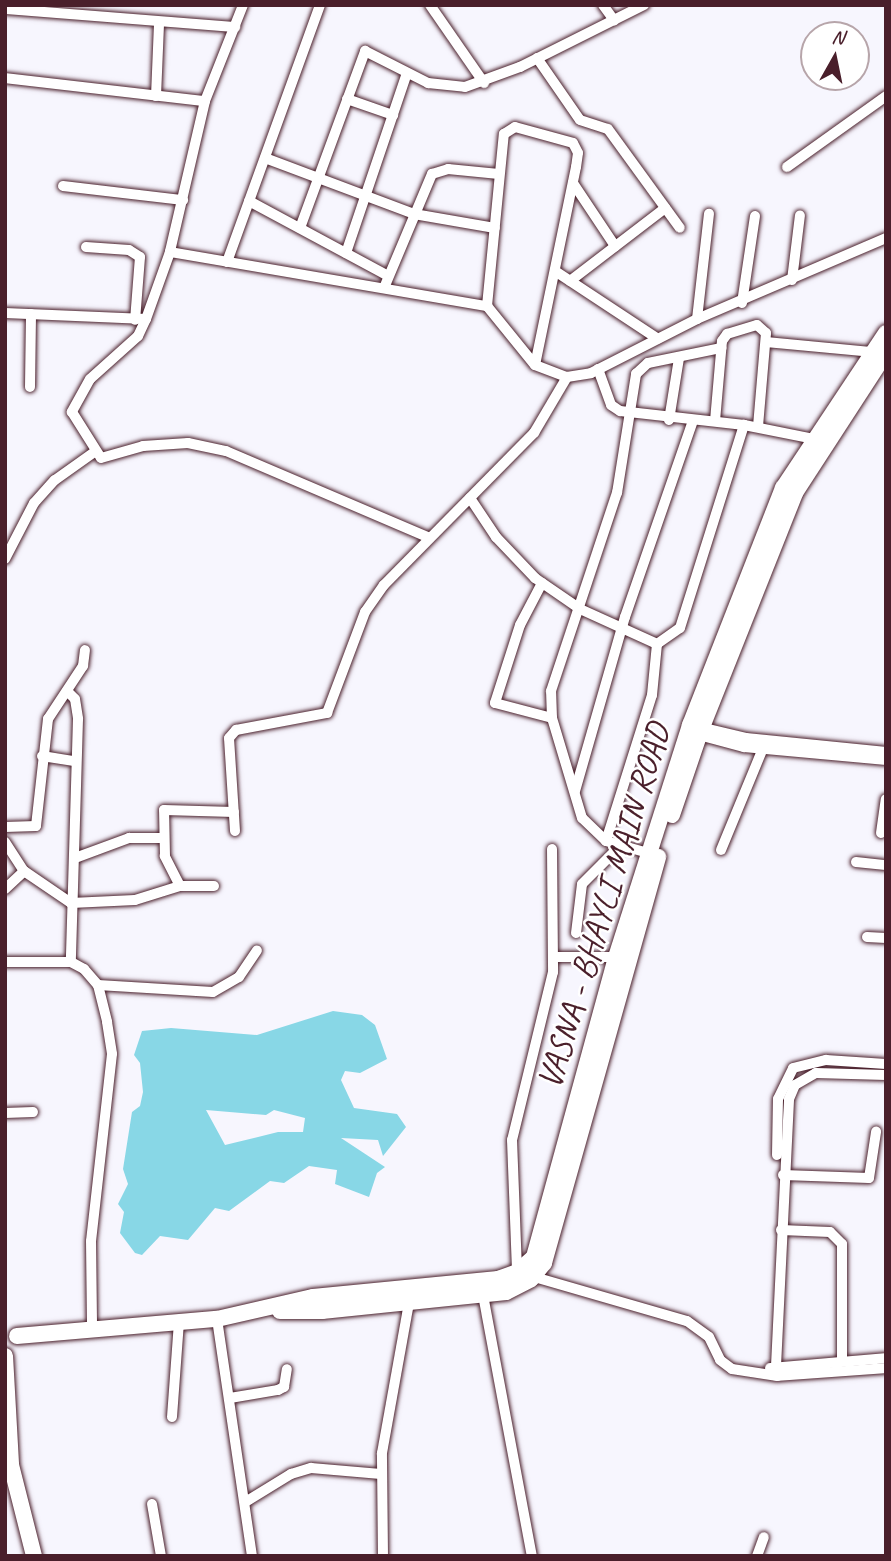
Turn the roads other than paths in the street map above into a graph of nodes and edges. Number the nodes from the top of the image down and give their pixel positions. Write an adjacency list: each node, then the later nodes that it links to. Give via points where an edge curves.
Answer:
1 (243, 5): 9 (street)
2 (320, 5): 19 (street)
3 (430, 5): 13 (street)
4 (603, 5): 7 (street)
5 (644, 5): 7 (street)
6 (5, 9): 8 (street)
7 (614, 20): 10 (street)
8 (159, 24): 9 (street); 14 (street)
9 (235, 27): 17 (street)
10 (537, 58): 13 (street); 28 (street, via 580,120 608,129)
11 (407, 73): 13 (street, via 445,86); 16 (street, via 365,51); 18 (street)
12 (5, 78): 14 (street)
13 (484, 83)
14 (156, 96): 17 (street)
15 (886, 96): 20 (street)
16 (347, 99): 18 (street); 22 (street)
17 (205, 101): 26 (street)
18 (393, 115): 25 (street)
19 (265, 159): 22 (street); 27 (street)
20 (787, 167)
21 (499, 174): 23 (street, via 504,134 515,127 578,147); 29 (street, via 439,170 432,174); 33 (street)
22 (318, 180): 25 (street); 35 (street)
23 (573, 183): 37 (street); 42 (street)
24 (63, 186): 26 (street)
25 (365, 196): 29 (street); 40 (street)
26 (183, 200): 39 (street)
27 (250, 201): 35 (street); 41 (street)
28 (665, 208): 34 (street); 37 (street)
29 (414, 214): 33 (street); 43 (street)
30 (709, 214): 52 (street)
31 (800, 215): 44 (street)
32 (755, 216): 47 (street)
33 (495, 228): 48 (street)
34 (680, 228)
35 (300, 229): 40 (street)
36 (886, 238): 44 (street)
37 (615, 246): 45 (street)
38 (86, 247): 51 (street, via 129,250 140,257)
39 (170, 252): 41 (street); 51 (street)
40 (346, 253): 43 (street)
41 (227, 262): 46 (street)
42 (555, 271): 45 (street); 59 (street)
43 (388, 276): 46 (street)
44 (792, 280): 47 (street)
45 (570, 281): 54 (street)
46 (383, 288): 48 (street)
47 (742, 303): 52 (street)
48 (487, 306): 59 (street)
49 (5, 313): 50 (street)
50 (31, 314): 51 (street); 62 (street)
51 (141, 320): 70 (street, via 138,336 90,379 72,412)
52 (697, 320): 54 (street)
53 (886, 334): 57 (main road, VASNA - BHAYLI MAIN ROAD)
54 (658, 339): 60 (street)
55 (766, 342): 56 (street, via 765,328 757,325 727,334); 57 (street); 68 (street)
56 (721, 348): 58 (street); 66 (street)
57 (878, 353): 69 (main road, VASNA - BHAYLI MAIN ROAD); 81 (main road, VASNA - BHAYLI MAIN ROAD, via 794,493)
58 (679, 358): 63 (street, via 641,367); 64 (street)
59 (536, 365): 61 (street)
60 (598, 369): 61 (street); 63 (street, via 611,405)
61 (567, 377): 71 (street, via 534,433)
62 (30, 387)
63 (628, 414): 64 (street); 75 (street, via 617,493)
64 (669, 420): 65 (street)
65 (693, 421): 66 (street); 76 (street)
66 (715, 421): 67 (street)
67 (744, 425): 68 (street); 77 (street, via 680,628)
68 (758, 427): 69 (street)
69 (814, 439): 81 (main road, VASNA - BHAYLI MAIN ROAD, via 783,488)
70 (91, 448): 72 (street, via 107,458 142,446 188,443 226,451); 73 (street, via 34,503)
71 (470, 498): 72 (street); 74 (street, via 496,537)
72 (428, 537): 89 (street, via 365,612 327,713 236,730 229,738)
73 (5, 559)
74 (542, 583): 75 (street); 80 (street, via 520,625 495,703)
75 (580, 609): 76 (street); 80 (street, via 553,679)
76 (622, 630): 77 (street); 87 (street)
77 (657, 644): 94 (street, via 652,695)
78 (85, 650): 79 (street, via 83,666)
79 (67, 691): 84 (street, via 48,719); 86 (street, via 75,699 78,719)
80 (552, 718): 87 (street)
81 (694, 730): 82 (street); 83 (street); 99 (main road, VASNA - BHAYLI MAIN ROAD)
82 (763, 748): 85 (street); 98 (street)
83 (886, 752)
84 (42, 756): 86 (street); 90 (street, via 36,826)
85 (886, 760)
86 (73, 761): 100 (street)
87 (574, 793): 94 (street, via 582,818)
88 (886, 799): 92 (street)
89 (234, 812): 91 (street); 93 (street, via 164,810)
90 (5, 827)
91 (235, 831)
92 (881, 833)
93 (162, 838): 100 (street, via 129,838); 105 (street)
94 (606, 841): 96 (street)
95 (5, 842): 103 (street)
96 (621, 845): 99 (street); 108 (street, via 582,884)
97 (552, 849): 112 (street)
98 (721, 850)
99 (653, 855): 113 (main road, VASNA - BHAYLI MAIN ROAD); 125 (main road, VASNA - BHAYLI MAIN ROAD, via 552,1243)
100 (75, 858): 107 (street)
101 (856, 862): 102 (street)
102 (886, 865)
103 (24, 871): 106 (street); 107 (street)
104 (214, 886): 105 (street)
105 (180, 887): 107 (street, via 135,901)
106 (5, 889)
107 (71, 903): 115 (street)
108 (576, 933)
109 (867, 937): 110 (street)
110 (886, 938)
111 (257, 950): 116 (street, via 239,977 213,992)
112 (554, 957): 113 (street); 125 (street, via 512,1140)
113 (616, 957): 125 (main road, VASNA - BHAYLI MAIN ROAD, via 541,1241)
114 (5, 962): 115 (street)
115 (71, 962): 116 (street, via 92,975)
116 (98, 985): 131 (street, via 112,1054 91,1241)
117 (886, 1064): 124 (street, via 804,1063 784,1079 776,1119)
118 (886, 1075): 122 (street, via 816,1073 795,1085 785,1115)
119 (33, 1112): 120 (street)
120 (5, 1113)
121 (876, 1132): 122 (street, via 869,1178)
122 (783, 1175): 123 (street)
123 (781, 1230): 124 (street); 135 (street, via 830,1232 842,1244)
124 (780, 1256): 136 (street)
125 (524, 1275): 126 (main road, VASNA - BHAYLI MAIN ROAD, via 506,1292); 128 (main road, VASNA - BHAYLI MAIN ROAD, via 313,1297); 139 (street, via 687,1321 709,1337 720,1360 732,1369)
126 (483, 1295): 127 (main road, VASNA - BHAYLI MAIN ROAD); 152 (street)
127 (409, 1303): 128 (main road, VASNA - BHAYLI MAIN ROAD); 143 (street)
128 (261, 1311): 129 (main road, VASNA - BHAYLI MAIN ROAD)
129 (217, 1319): 130 (main road, VASNA - BHAYLI MAIN ROAD); 140 (street)
130 (179, 1322): 131 (main road, VASNA - BHAYLI MAIN ROAD); 142 (street)
131 (92, 1328): 132 (main road, VASNA - BHAYLI MAIN ROAD)
132 (9, 1337)
133 (5, 1356): 141 (main road)
134 (886, 1358): 135 (street)
135 (842, 1361): 136 (street)
136 (776, 1366): 139 (street)
137 (886, 1368): 139 (street, via 777,1376)
138 (287, 1369): 140 (street, via 284,1387 278,1391)
139 (750, 1372)
140 (230, 1398): 144 (street)
141 (6, 1418): 147 (main road, via 11,1465); 148 (main road)
142 (172, 1418)
143 (381, 1474): 144 (street, via 311,1468 291,1474); 151 (street)
144 (247, 1501): 150 (street)
145 (152, 1504): 149 (street)
146 (765, 1537): 153 (street)
147 (34, 1556)
148 (44, 1556)
149 (161, 1556)
150 (252, 1556)
151 (383, 1556)
152 (532, 1556)
153 (757, 1556)

